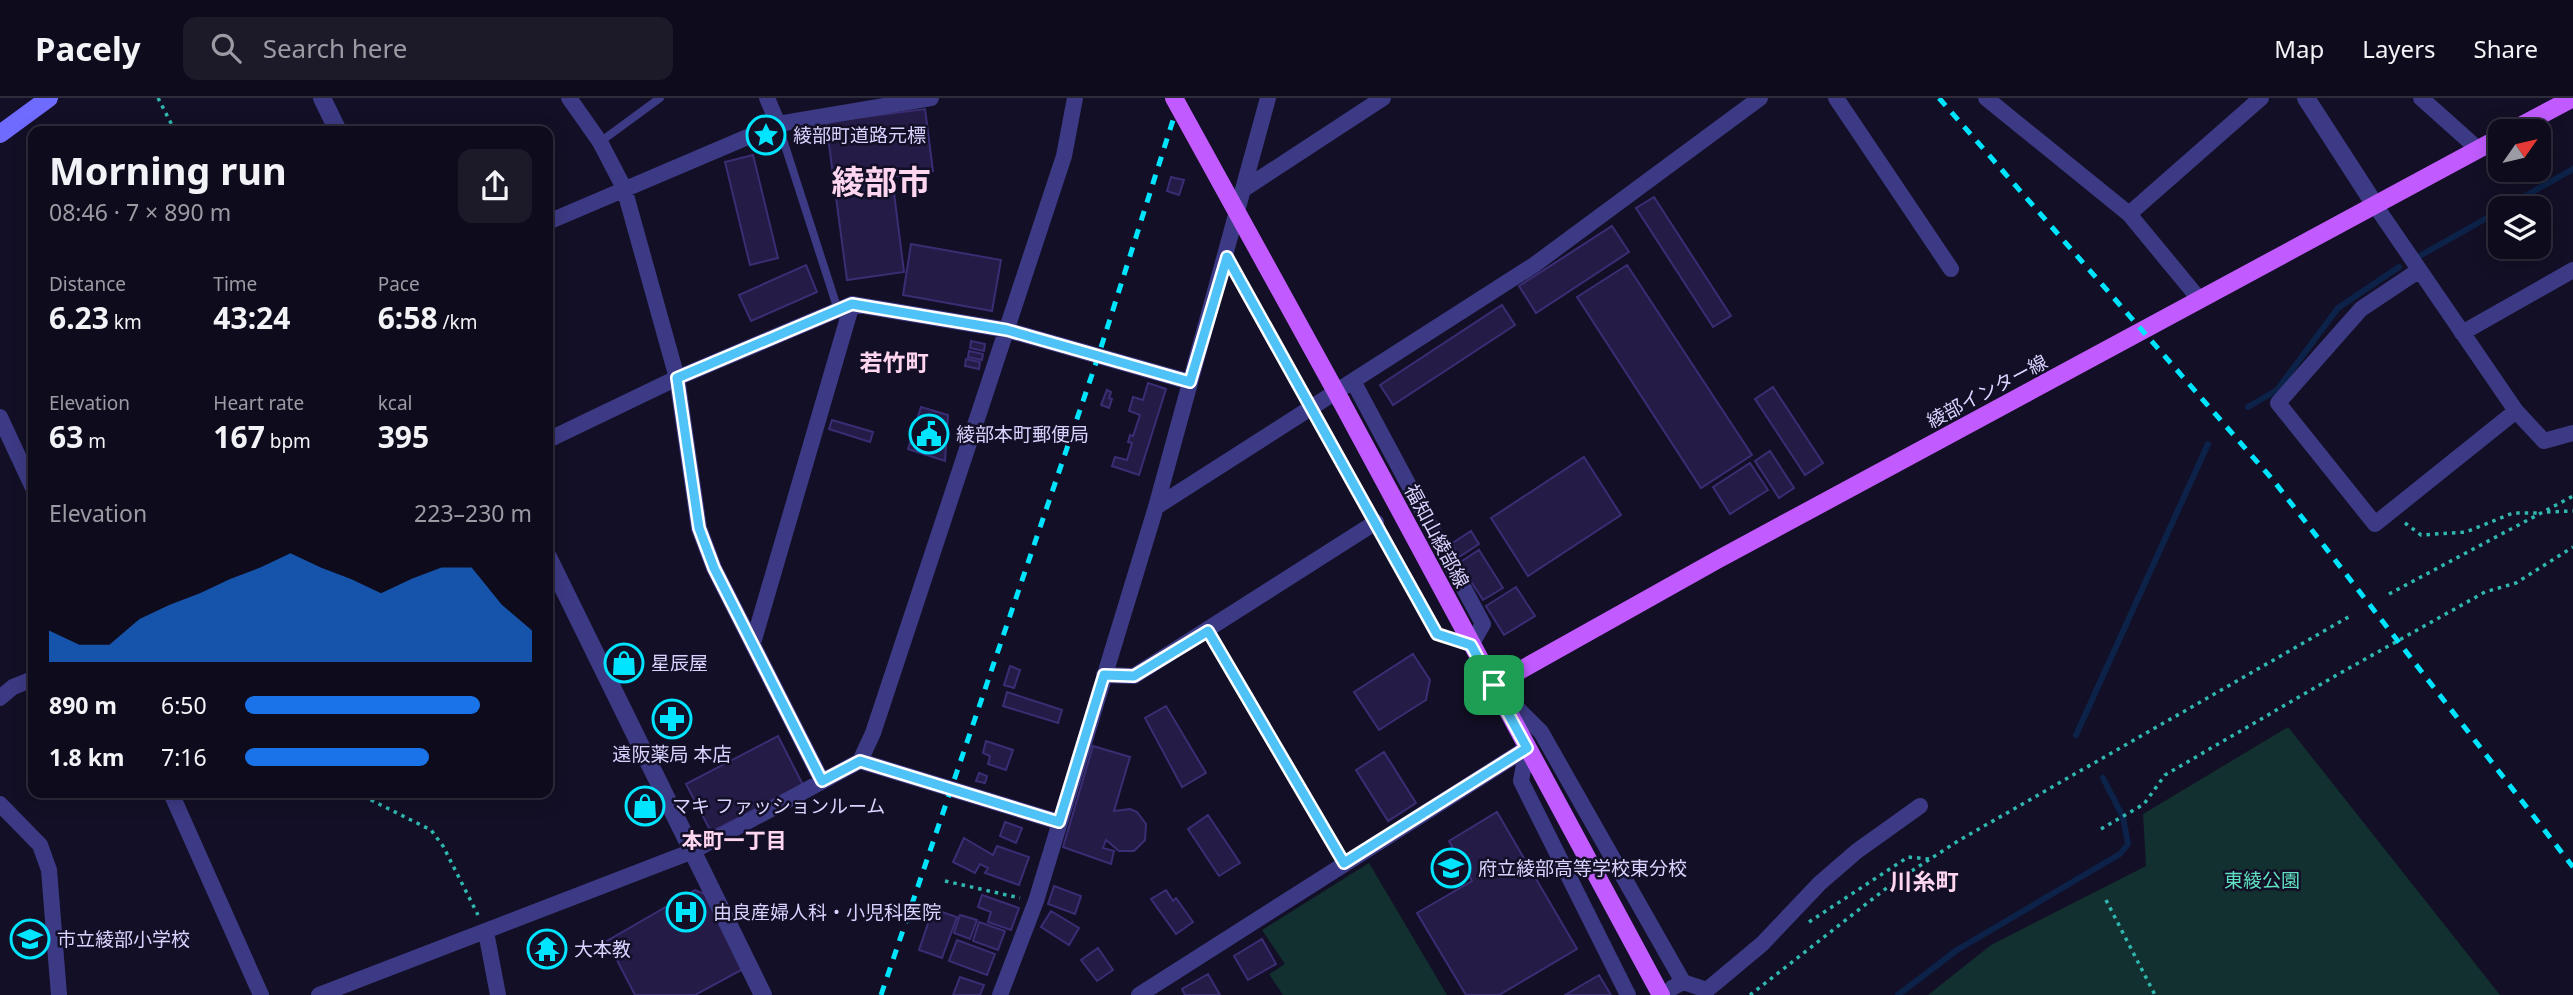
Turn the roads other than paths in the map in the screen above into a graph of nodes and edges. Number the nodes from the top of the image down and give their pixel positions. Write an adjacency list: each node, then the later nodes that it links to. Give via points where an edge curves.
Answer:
1 (48, 98): 21 (main road)
2 (322, 98): 20 (street)
3 (569, 98): 22 (street)
4 (660, 98): 22 (lane)
5 (767, 98): 19 (street)
6 (931, 98): 19 (street)
7 (1174, 98): 50 (main road, 福知山綾部線, bridge)
8 (1268, 98): 26 (street)
9 (1383, 98): 26 (street)
10 (1760, 98): 38 (street, via 1534,265)
11 (1836, 98): 30 (street)
12 (1986, 98): 28 (street)
13 (2261, 98): 28 (street)
14 (2306, 98): 27 (street)
15 (2421, 98): 24 (street)
16 (2573, 98): 18 (main road)
17 (1070, 100): 35 (street, via 1064,156)
18 (2534, 119)
19 (778, 124): 25 (street); 34 (lane)
20 (336, 126)
21 (0, 134)
22 (600, 142): 25 (street)
23 (2488, 144): 24 (main road, 綾部インター線)
24 (2478, 149): 27 (main road, 綾部インター線)
25 (624, 188): 29 (street); 37 (street)
26 (1244, 189): 39 (street)
27 (2375, 205): 32 (street); 33 (main road, 綾部インター線)
28 (2129, 214): 33 (street)
29 (553, 220)
30 (1951, 269)
31 (2573, 270): 36 (street)
32 (2418, 271): 36 (street); 40 (street, via 2361,309 2277,403 2375,524)
33 (2200, 300): 53 (main road, 綾部インター線)
34 (845, 307): 35 (street); 37 (street); 49 (street)
35 (1007, 330): 39 (street); 56 (street)
36 (2462, 333): 40 (street)
37 (677, 378): 43 (street); 49 (street, via 699,528)
38 (1353, 381): 45 (street); 50 (street, via 1483,624)
39 (1190, 382): 45 (street)
40 (2516, 411): 42 (street, via 2544,441)
41 (0, 417): 44 (street)
42 (2573, 433)
43 (553, 438)
44 (28, 471)
45 (1156, 508): 51 (street)
46 (1376, 522): 48 (street)
47 (553, 567): 62 (street)
48 (1208, 631): 51 (street, via 1134,676); 63 (lane)
49 (753, 643): 57 (street)
50 (1471, 645): 53 (main road, 福知山綾部線)
51 (1104, 675): 61 (street)
52 (28, 681): 54 (street)
53 (1494, 685): 55 (main road, 福知山綾部線); 65 (street, via 1541,732)
54 (0, 698)
55 (1527, 748): 63 (street); 65 (main road, 福知山綾部線); 73 (street, via 1521,781)
56 (860, 761): 57 (street); 61 (street)
57 (822, 781): 62 (street)
58 (173, 798): 67 (street)
59 (0, 804): 66 (street, via 40,845 49,870)
60 (1920, 806): 65 (street, via 1820,883 1762,944 1707,990)
61 (1059, 822): 71 (street, via 1036,901)
62 (693, 851): 64 (street); 70 (street)
63 (1344, 863): 72 (street)
64 (486, 932): 68 (street); 69 (street)
65 (1672, 988)
66 (59, 995)
67 (261, 995)
68 (319, 995)
69 (498, 995)
70 (763, 995)
71 (1000, 995)
72 (1139, 995)
73 (1628, 995)

